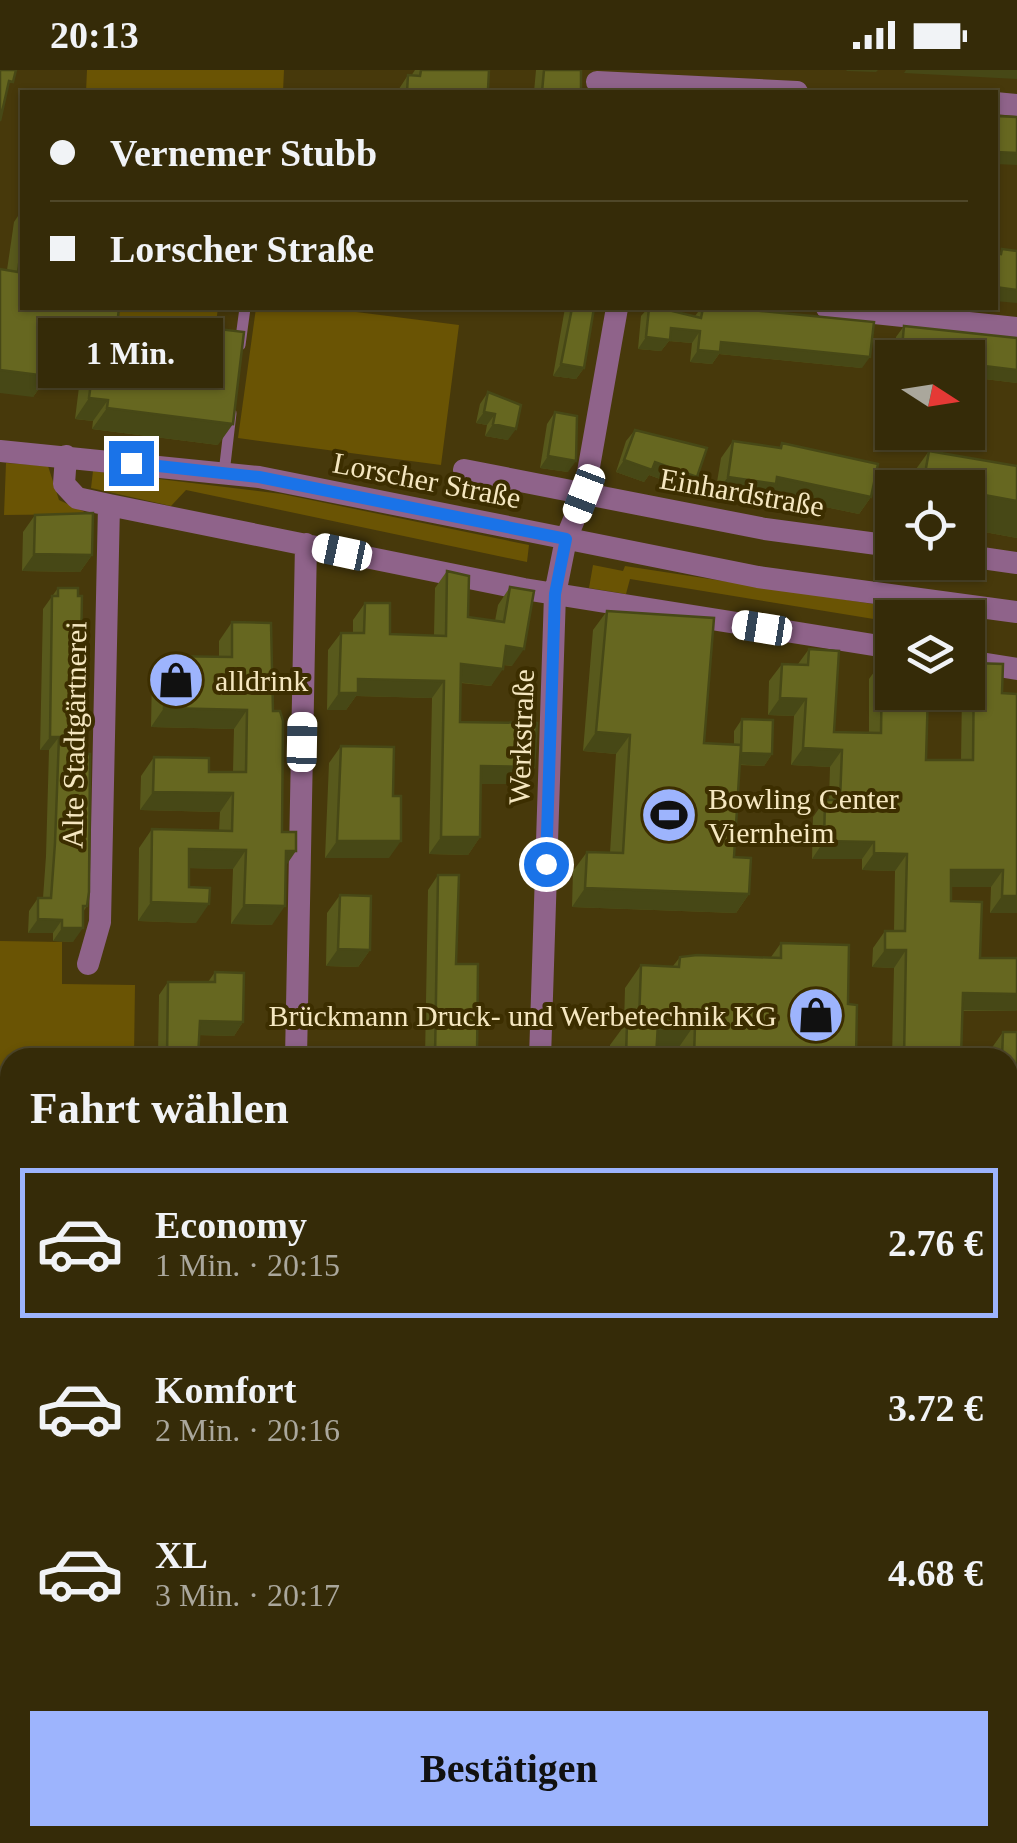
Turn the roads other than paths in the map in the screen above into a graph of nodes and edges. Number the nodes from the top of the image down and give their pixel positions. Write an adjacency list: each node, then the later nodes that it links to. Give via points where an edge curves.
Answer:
1 (597, 81): 2 (street)
2 (761, 90)
3 (246, 310): 7 (lane)
4 (617, 310): 13 (street, Werkstraße)
5 (846, 310): 6 (street)
6 (1017, 328)
7 (238, 363)
8 (233, 400): 12 (lane)
9 (0, 451): 10 (street, Lorscher Straße)
10 (66, 456): 12 (street, Lorscher Straße); 14 (street, via 64,484 77,498)
11 (464, 470): 13 (street, Einhardstraße)
12 (224, 474): 15 (street, Lorscher Straße)
13 (584, 494): 15 (street, Werkstraße); 17 (street, Einhardstraße)
14 (109, 505): 16 (street); 25 (street, Alte Stadtgärtnerei, via 100,922)
15 (566, 539): 20 (street, Werkstraße); 21 (street, Lorscher Straße, via 758,577)
16 (306, 544): 20 (street); 26 (street)
17 (875, 544)
18 (985, 558): 19 (street)
19 (1017, 563)
20 (555, 594): 22 (street); 27 (street, Werkstraße)
21 (1017, 612)
22 (875, 645)
23 (985, 663): 24 (street)
24 (1017, 668)
25 (88, 964)
26 (296, 1048)
27 (540, 1048)

